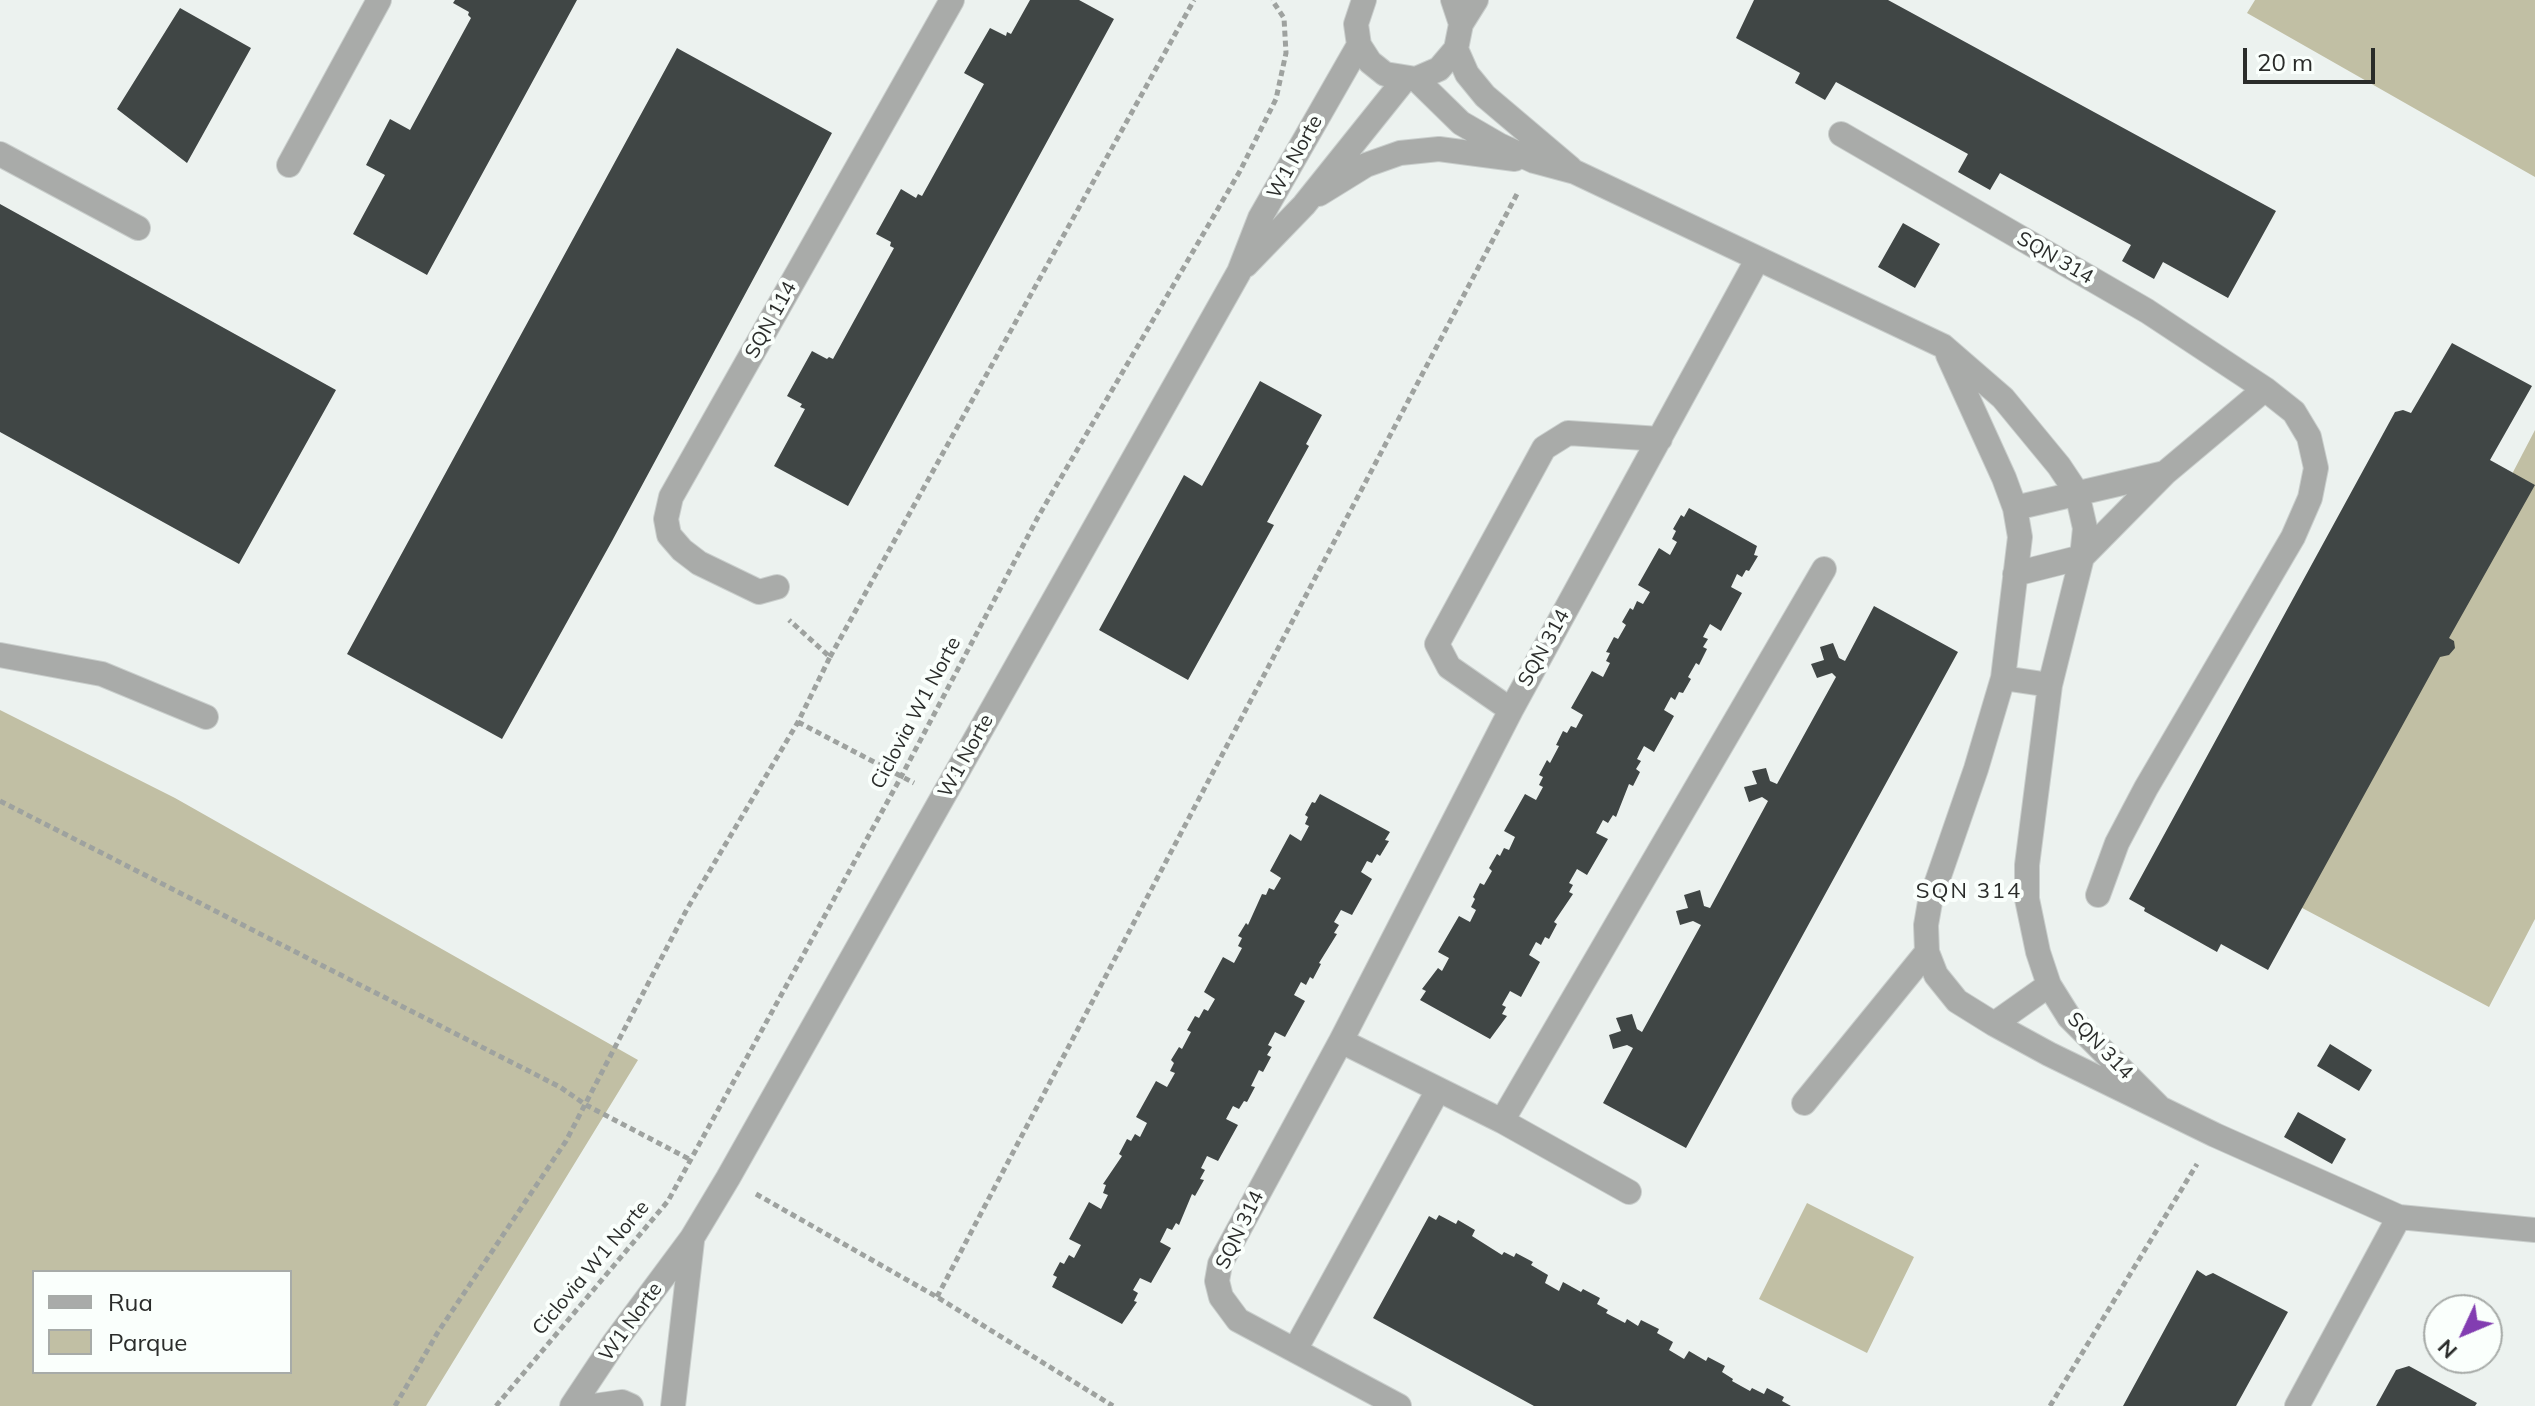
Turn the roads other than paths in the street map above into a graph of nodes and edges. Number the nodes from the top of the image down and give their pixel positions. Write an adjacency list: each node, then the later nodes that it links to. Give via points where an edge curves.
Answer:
1 (379, 0): 14 (street)
2 (952, 0): 29 (street, SQN 114, via 671,497 669,535 682,550 699,563)
3 (1339, 0): 8 (street)
4 (1364, 0): 8 (street, W1 Norte)
5 (1453, 0): 7 (street)
6 (1476, 0): 7 (street)
7 (1461, 24): 9 (street)
8 (1357, 35): 10 (street, SQN 314, via 1370,62 1385,74); 19 (street, W1 Norte, via 1260,218)
9 (1456, 49): 10 (street, W1 Norte, via 1439,69); 15 (street, SQN 314, via 1485,96)
10 (1410, 79): 13 (street, SQN 314, via 1461,123); 16 (street, W1 Norte)
11 (1841, 134): 21 (street, SQN 314, via 2147,311)
12 (0, 154): 17 (street)
13 (1534, 161): 15 (street, SQN 314); 16 (street, via 1439,149 1400,153 1366,165)
14 (289, 165)
15 (1575, 172): 18 (street, SQN 314)
16 (1304, 205): 19 (street, W1 Norte)
17 (138, 228)
18 (1757, 260): 20 (street, SQN 314); 22 (street, SQN 314)
19 (1239, 272): 47 (street, W1 Norte)
20 (1943, 346): 24 (street, SQN 314, via 2003,398); 25 (street, SQN 314)
21 (2265, 389): 23 (street); 35 (street, SQN 314, via 2294,412 2309,437 2316,468 2310,498 2293,537 2117,843)
22 (1660, 439): 33 (street, SQN 314); 33 (street, via 1568,433 1544,448 1437,644 1449,667)
23 (2165, 473): 24 (street); 26 (street)
24 (2077, 493): 25 (street); 26 (street, SQN 314, via 2085,528)
25 (2015, 508): 28 (street, SQN 314, via 2020,537)
26 (2082, 557): 28 (street); 32 (street, SQN 314)
27 (1824, 569): 43 (street)
28 (2015, 574): 31 (street, SQN 314)
29 (768, 590)
30 (0, 655): 34 (street, via 102,674)
31 (2003, 678): 32 (street); 36 (street, SQN 314, via 1930,902)
32 (2050, 685): 37 (street, SQN 314, via 2027,865 2027,899)
33 (1511, 710): 39 (street, SQN 314)
34 (206, 717)
35 (2098, 895)
36 (1927, 952): 38 (street, SQN 314, via 1936,975 1957,1001); 41 (street)
37 (2049, 985): 38 (street); 42 (street, SQN 314, via 2069,1017)
38 (1994, 1024): 42 (street, SQN 314)
39 (1341, 1041): 40 (street); 48 (street, SQN 314, via 1226,1250 1217,1281 1221,1297 1238,1320)
40 (1438, 1090): 43 (street); 48 (street)
41 (1804, 1103)
42 (2158, 1106): 45 (street, SQN 314)
43 (1502, 1121): 44 (street)
44 (1629, 1192)
45 (2399, 1217): 46 (street, SQN 314); 54 (street)
46 (2535, 1230)
47 (692, 1238): 49 (street, W1 Norte); 52 (street, W1 Norte)
48 (1295, 1350): 53 (street, SQN 314)
49 (572, 1406)
50 (594, 1406): 51 (street)
51 (631, 1406)
52 (673, 1406)
53 (1399, 1406)
54 (2297, 1406)

